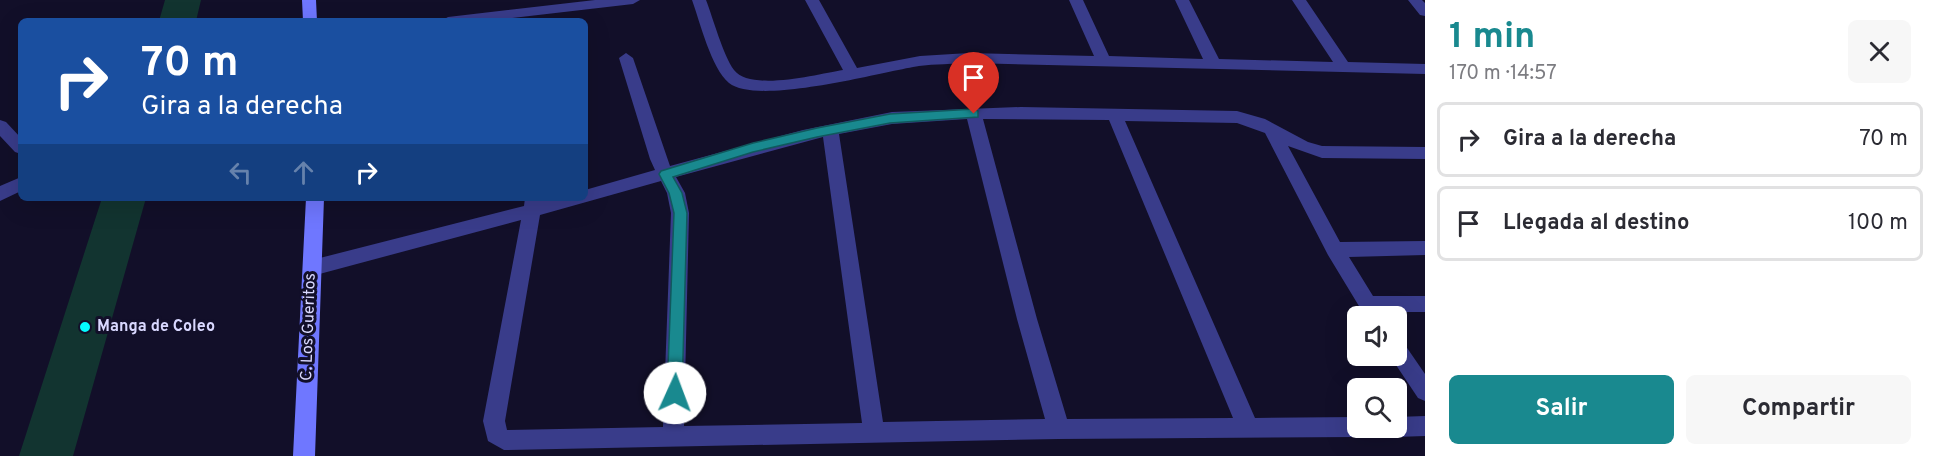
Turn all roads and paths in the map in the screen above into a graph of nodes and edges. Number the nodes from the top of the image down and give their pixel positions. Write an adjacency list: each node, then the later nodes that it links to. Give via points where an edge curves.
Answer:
1 (309, 0): 10 (street)
2 (633, 0): 11 (street)
3 (699, 0): 17 (street, via 726,70 734,80 771,85)
4 (812, 0): 17 (street)
5 (1076, 0): 13 (street)
6 (1182, 0): 14 (street)
7 (1299, 0): 15 (street)
8 (1415, 0): 9 (street)
9 (1425, 12)
10 (310, 18)
11 (474, 18)
12 (626, 58): 25 (street)
13 (1103, 59): 14 (street); 17 (street, via 943,59)
14 (1213, 63): 15 (street)
15 (1344, 68): 16 (street)
16 (1425, 69)
17 (852, 74)
18 (974, 114): 19 (street); 22 (street, via 890,119); 43 (street)
19 (1115, 115): 21 (street, via 1236,117); 44 (street)
20 (0, 126): 23 (street)
21 (1271, 129): 24 (street, via 1322,152); 33 (street)
22 (830, 130): 25 (street, via 753,147); 45 (street)
23 (18, 145)
24 (1425, 153)
25 (665, 174): 28 (street); 46 (street, via 676,193 680,213)
26 (18, 185): 27 (street)
27 (0, 194)
28 (588, 195)
29 (315, 201): 34 (street, C. Los Gueritos)
30 (556, 201): 31 (street)
31 (533, 204): 34 (street); 46 (street, via 494,421 496,434 504,440)
32 (1425, 248): 33 (street)
33 (1335, 250): 36 (street)
34 (312, 268): 47 (street, C. Los Gueritos)
35 (1425, 304): 37 (street)
36 (1369, 306)
37 (1407, 306)
38 (1407, 364): 39 (street)
39 (1425, 391)
40 (1425, 426): 42 (street)
41 (1347, 427): 44 (street)
42 (1407, 427)
43 (1059, 429): 44 (street); 45 (street)
44 (1249, 429)
45 (874, 434): 46 (street)
46 (673, 438)
47 (304, 456)

